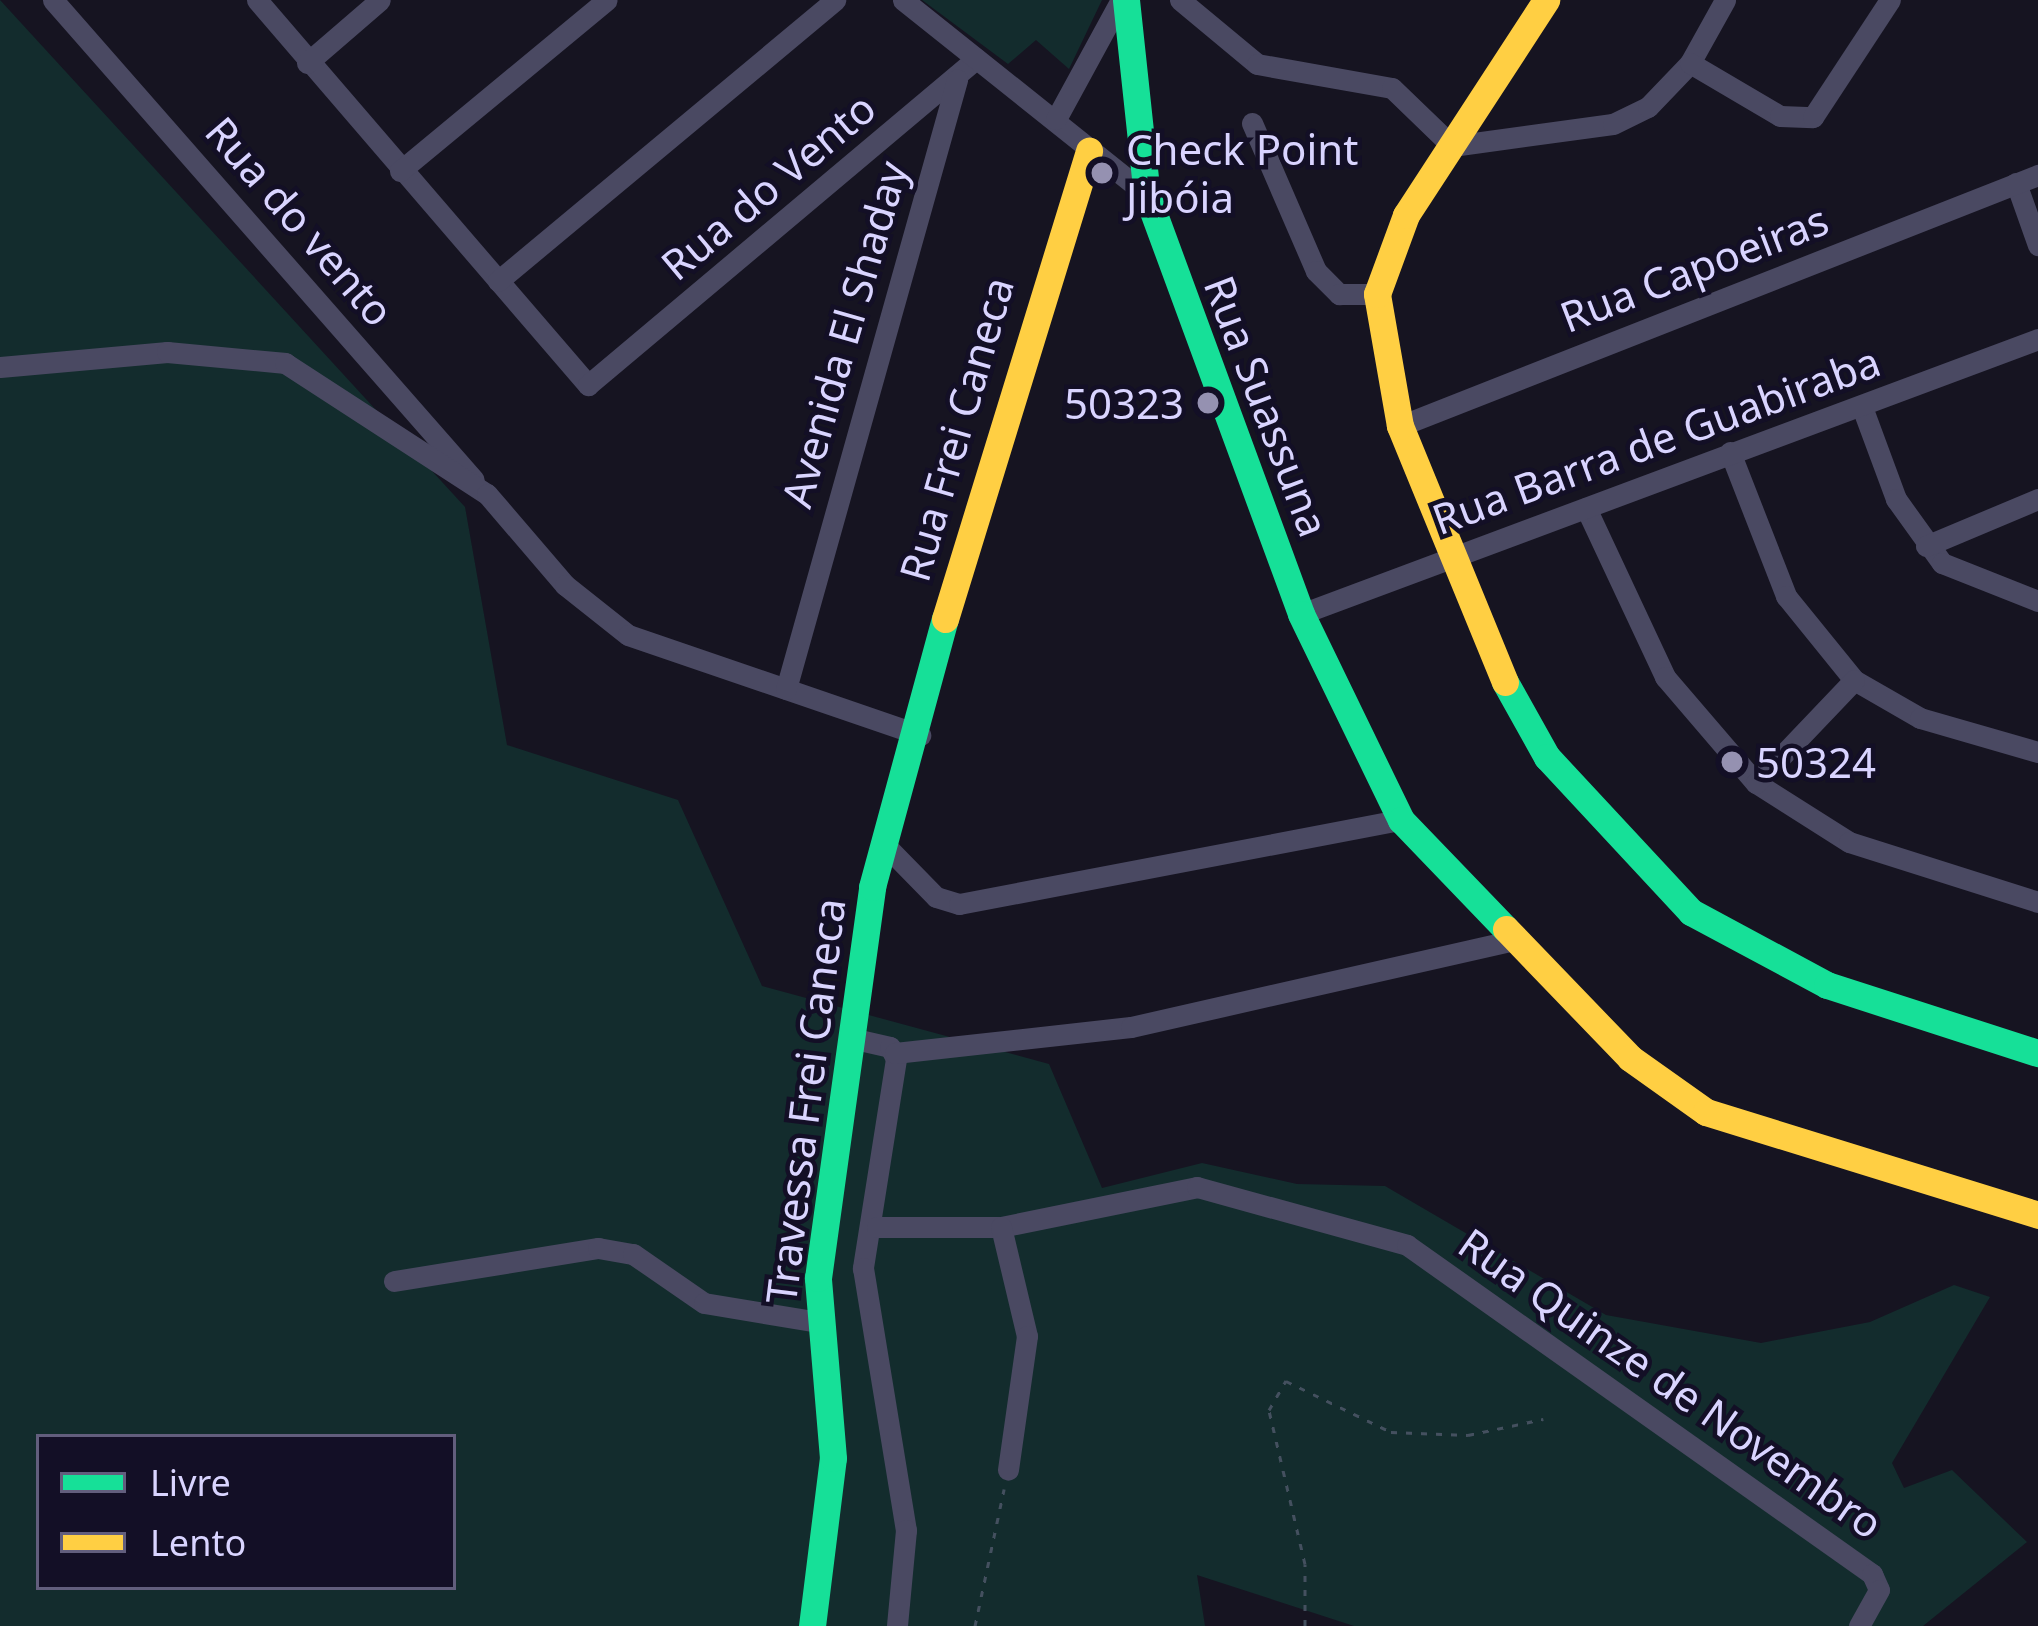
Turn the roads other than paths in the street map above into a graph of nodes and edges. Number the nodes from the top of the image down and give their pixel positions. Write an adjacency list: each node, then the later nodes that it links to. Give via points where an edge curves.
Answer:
1 (53, 0): 32 (street, Rua do vento)
2 (257, 0): 13 (street)
3 (380, 0): 13 (street)
4 (607, 0): 20 (street)
5 (835, 0): 25 (street)
6 (903, 0): 12 (street)
7 (1124, 0): 16 (street); 23 (street, Rua Suassuna)
8 (1180, 0): 18 (street, via 1257,64 1392,88)
9 (1546, 0): 18 (street)
10 (1725, 0): 14 (street)
11 (1890, 0): 14 (street, via 1813,117 1780,116)
12 (976, 59): 15 (street, Rua do Vento); 16 (street)
13 (307, 63): 20 (street)
14 (1690, 64): 18 (street, via 1612,124)
15 (957, 80): 25 (street, Rua do Vento, via 608,371 576,381); 40 (street, Avenida El Shaday)
16 (1056, 119): 19 (street)
17 (1252, 122): 26 (street, via 1316,271 1339,294)
18 (1452, 146): 26 (street, via 1406,215)
19 (1089, 152): 23 (street); 41 (street, Rua Frei Caneca, via 1009,383)
20 (400, 171): 25 (street)
21 (2038, 175): 22 (street, Rua Capoeiras)
22 (2016, 183): 24 (street); 30 (street, Rua Capoeiras)
23 (1148, 195): 38 (street, Rua Suassuna)
24 (2038, 245)
25 (498, 281)
26 (1377, 294): 30 (street)
27 (2038, 339): 29 (street, Rua Barra de Guabiraba)
28 (0, 367): 32 (street, via 167,352 285,362)
29 (1862, 406): 31 (street, Rua Barra de Guabiraba); 35 (street)
30 (1400, 426): 36 (street)
31 (1730, 452): 34 (street, Rua Barra de Guabiraba); 39 (street, via 1786,596)
32 (487, 494): 40 (street, via 598,616)
33 (2038, 500): 35 (street)
34 (1586, 508): 36 (street, Rua Barra de Guabiraba); 43 (street, via 1665,677)
35 (1926, 546): 37 (street, via 1972,580)
36 (1451, 557): 38 (street, Rua Barra de Guabiraba); 50 (street, via 1532,736 1667,893 1827,985)
37 (2038, 601)
38 (1301, 614): 44 (street, Rua Suassuna)
39 (1854, 680): 42 (street, via 1920,718); 43 (street)
40 (786, 689): 41 (street)
41 (920, 735): 45 (street, Travessa Frei Caneca)
42 (2038, 752)
43 (1756, 783): 46 (street, via 1849,842)
44 (1401, 820): 45 (street, via 959,904 936,898); 47 (street, Rua Suassuna)
45 (886, 846): 48 (street, Travessa Frei Caneca)
46 (2038, 902)
47 (1513, 940): 49 (street, via 1131,1027); 51 (street, Rua Suassuna, via 1630,1058 1706,1112)
48 (855, 1039): 49 (street); 55 (street, Travessa Frei Caneca)
49 (895, 1052): 52 (street)
50 (2038, 1053)
51 (2038, 1215)
52 (877, 1227): 53 (street, Rua Quinze de Novembro); 58 (street, via 863,1268 904,1508)
53 (1001, 1227): 56 (street, via 1028,1336); 59 (street, Rua Quinze de Novembro, via 1213,1188 1407,1245 1872,1574 1879,1590)
54 (394, 1281): 55 (street, via 598,1248 633,1254 704,1303)
55 (819, 1322): 57 (street, Travessa Frei Caneca, via 833,1458)
56 (1008, 1469)
57 (812, 1626)
58 (897, 1626)
59 (1859, 1626)

